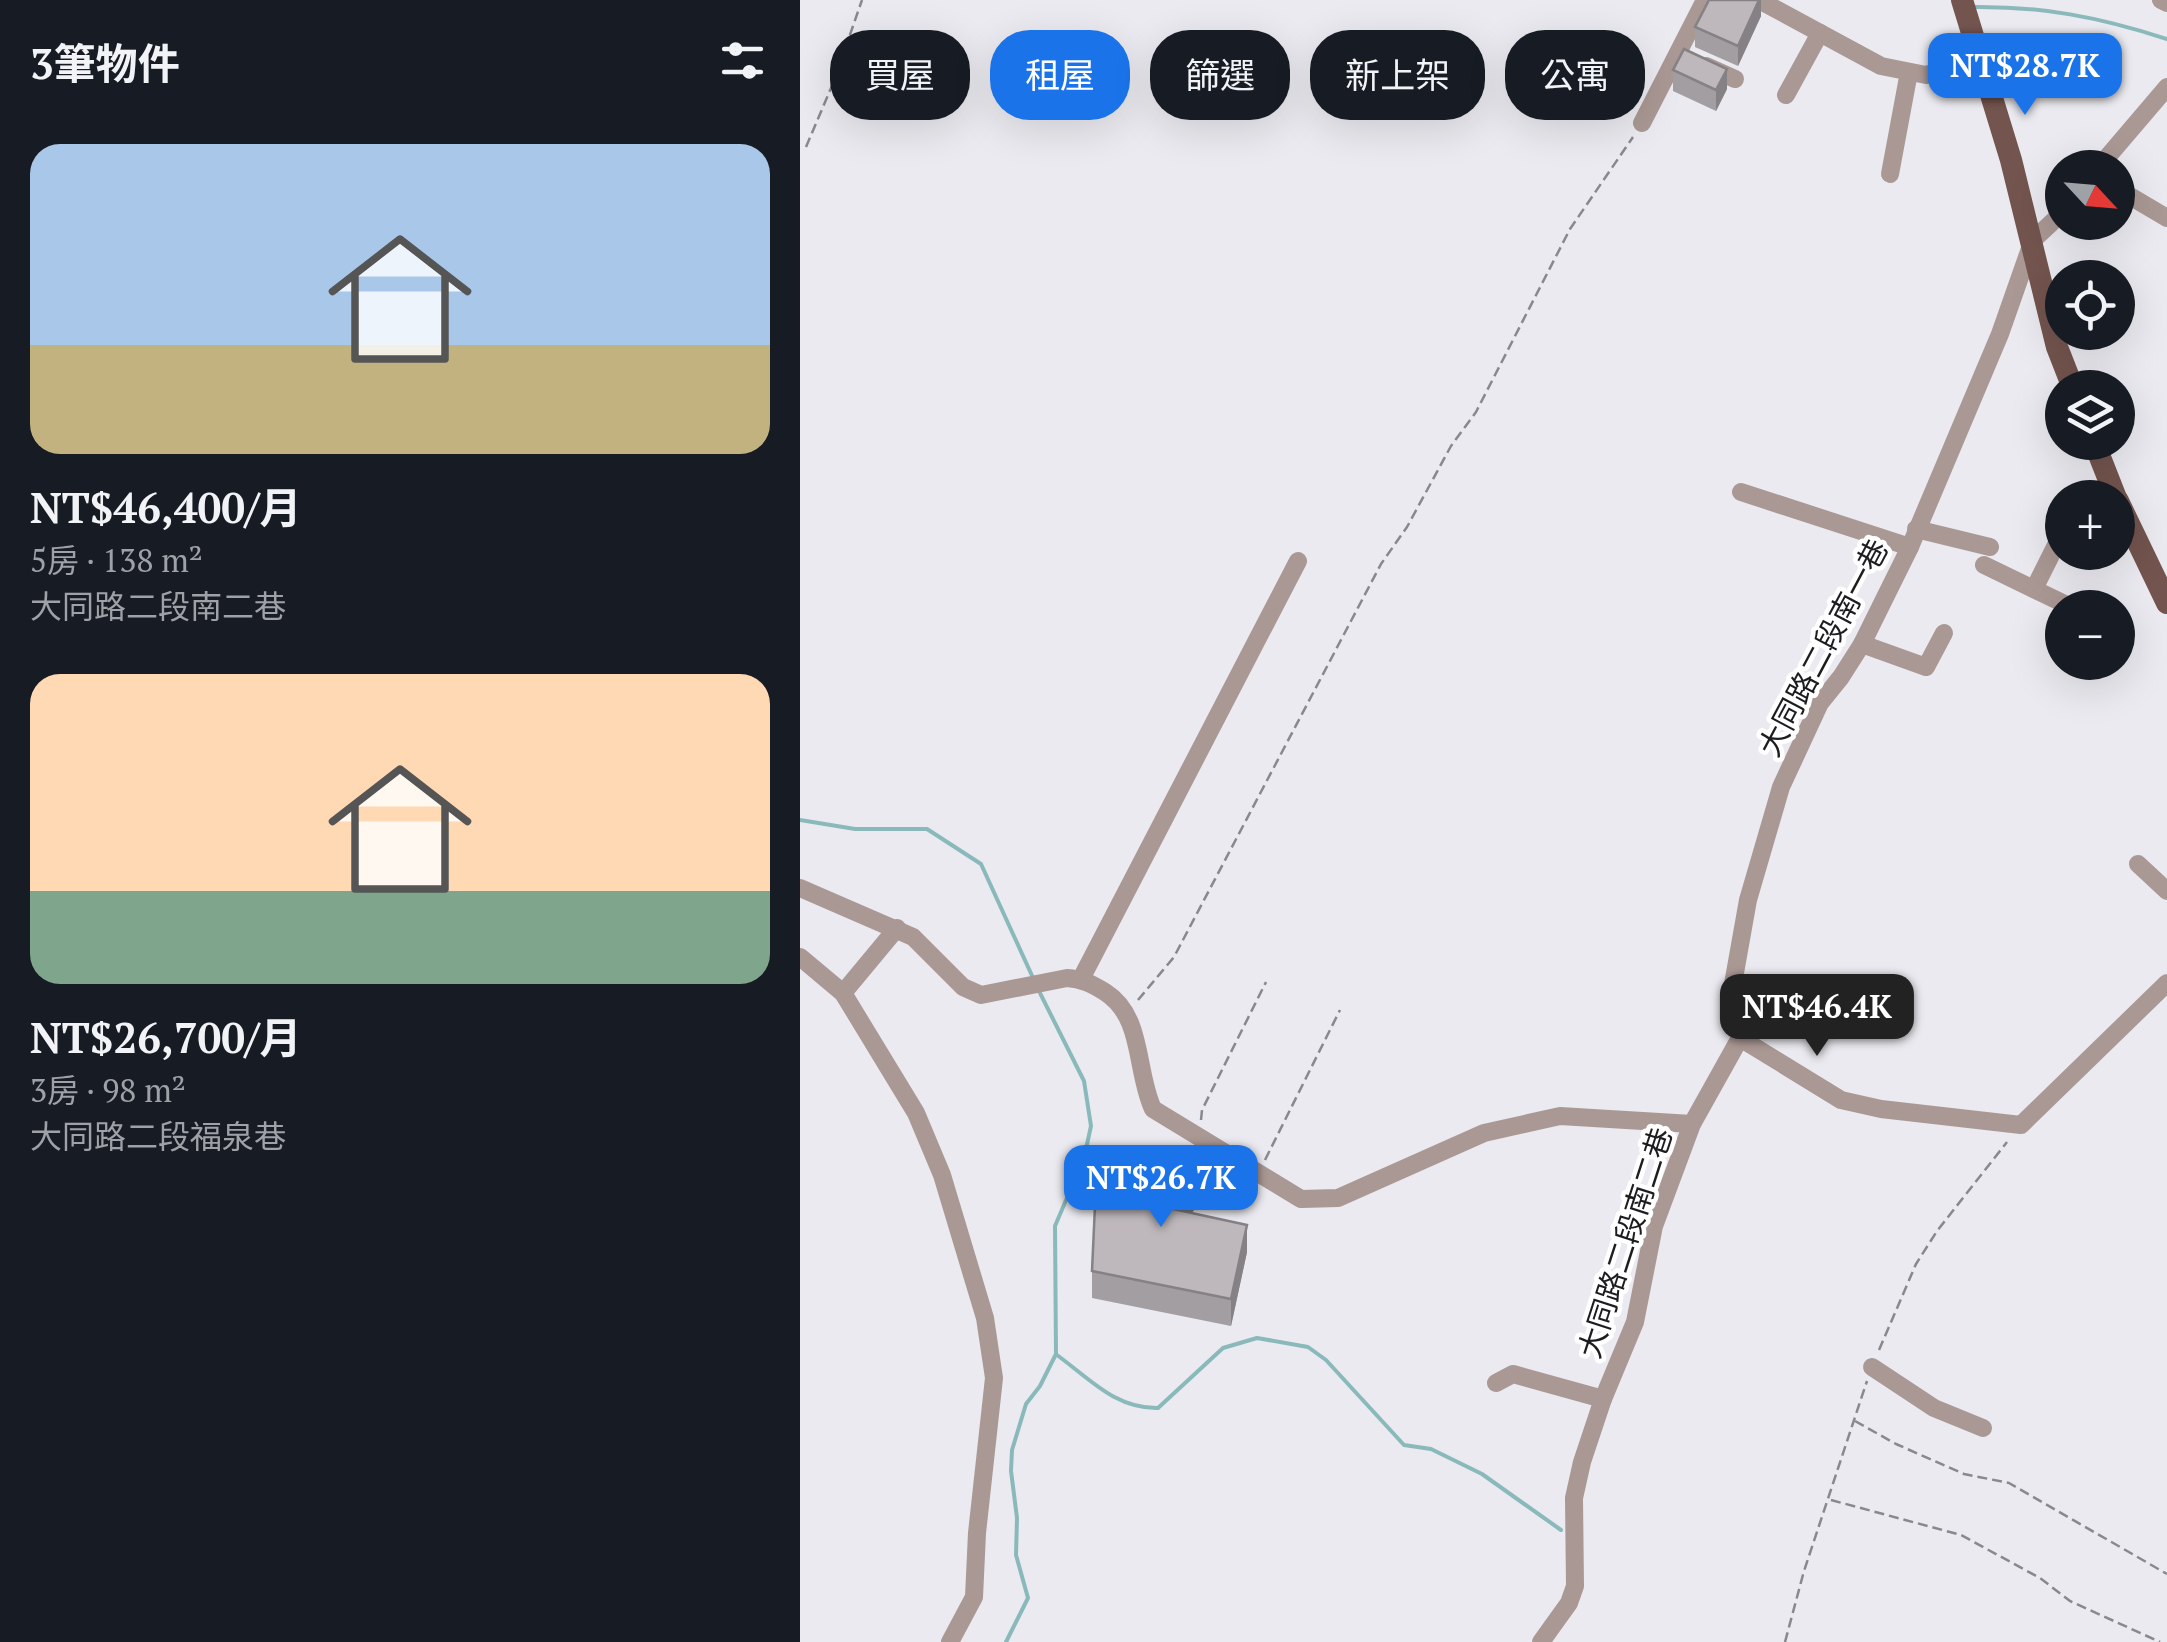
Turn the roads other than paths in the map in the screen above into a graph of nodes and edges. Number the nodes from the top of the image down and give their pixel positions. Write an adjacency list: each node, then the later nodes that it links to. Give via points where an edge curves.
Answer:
1 (1705, 0): 5 (street)
2 (1760, 0): 4 (street)
3 (1963, 6): 6 (main road)
4 (1820, 33): 7 (street, via 1881,66); 10 (street)
5 (1678, 54): 8 (street); 11 (street)
6 (1979, 61): 7 (street, via 1926,75); 17 (main road)
7 (1909, 72): 13 (street)
8 (1735, 79)
9 (2167, 87): 12 (street)
10 (1786, 95)
11 (1642, 123)
12 (2113, 150)
13 (1890, 174)
14 (2135, 200): 15 (street)
15 (2167, 218)
16 (2045, 229): 17 (street)
17 (2033, 240): 18 (main road); 21 (street, 大同路二段南一巷)
18 (2066, 370)
19 (1741, 492): 21 (street)
20 (2135, 537): 26 (main road)
21 (1913, 538): 24 (street, via 1987,556); 28 (street, 大同路二段南一巷)
22 (1298, 561): 34 (street)
23 (2045, 567): 24 (street)
24 (2034, 589): 25 (street)
25 (2045, 594)
26 (2167, 604)
27 (1944, 634): 28 (street, via 1926,667)
28 (1862, 644): 37 (street, 大同路二段南一巷, via 1820,702 1781,786 1748,900 1733,984)
29 (2138, 864): 31 (street)
30 (800, 888): 32 (street)
31 (2167, 891)
32 (897, 928): 34 (street, via 981,995); 36 (street)
33 (800, 957): 36 (street)
34 (1081, 978): 38 (street, via 1120,1002 1128,1015 1153,1108 1301,1199 1338,1198 1484,1133 1560,1116)
35 (2167, 983): 37 (street, via 2021,1125 1841,1100)
36 (843, 993): 43 (street, via 916,1113 986,1318 994,1378 974,1597)
37 (1740, 1038): 38 (street, 大同路二段南二巷)
38 (1692, 1124): 41 (street, 大同路二段南二巷, via 1654,1226 1635,1322)
39 (1872, 1367): 42 (street, via 1934,1408)
40 (1496, 1383): 41 (street, via 1513,1374)
41 (1603, 1400): 44 (street, 大同路二段南二巷, via 1574,1498 1575,1586)
42 (1983, 1428)
43 (950, 1642)
44 (1541, 1642)

